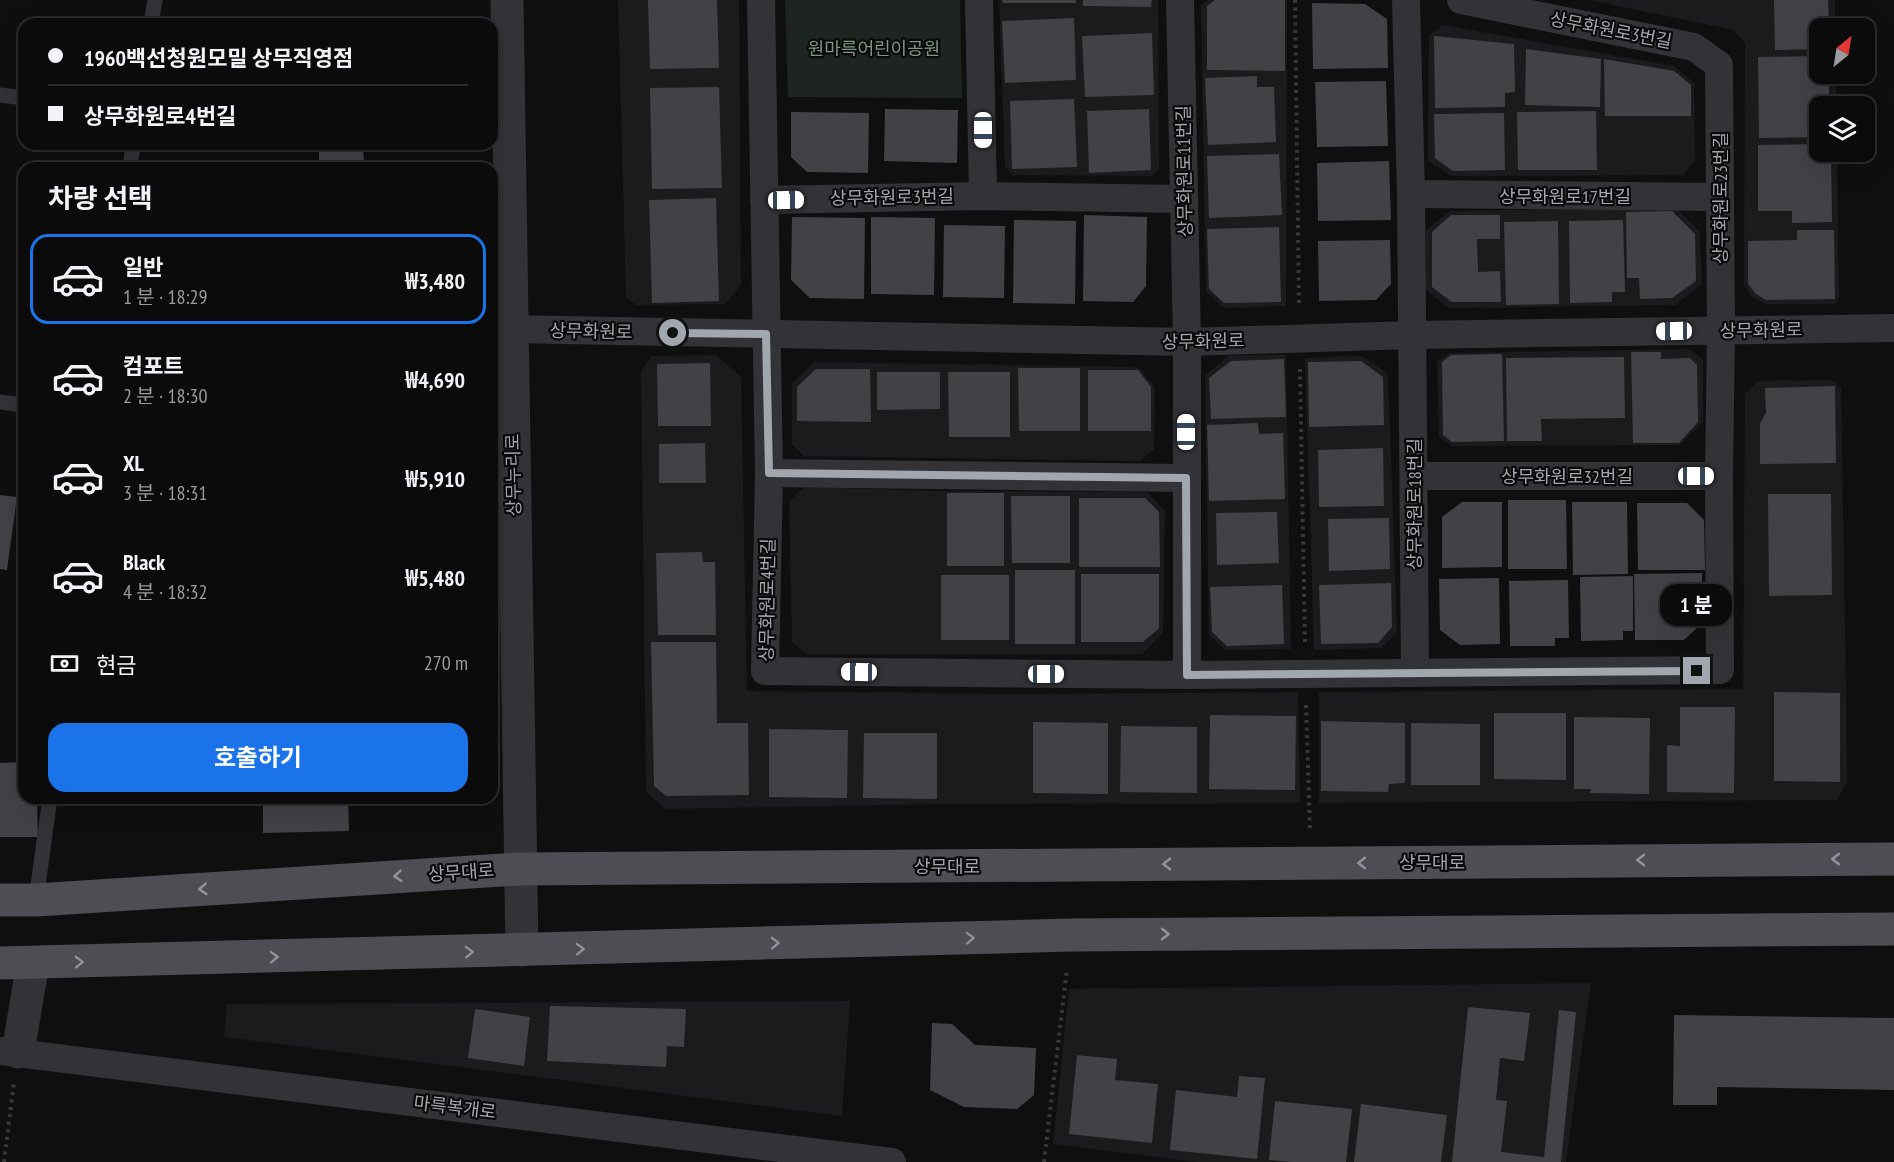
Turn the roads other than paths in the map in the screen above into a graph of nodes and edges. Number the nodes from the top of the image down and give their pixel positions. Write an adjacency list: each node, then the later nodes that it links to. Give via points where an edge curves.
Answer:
1 (155, 0): 8 (lane)
2 (507, 0): 18 (street, 상무누리로)
3 (761, 0): 16 (street)
4 (979, 0): 13 (street)
5 (1180, 0): 15 (street, 상무화원로11번길)
6 (1406, 0): 12 (street)
7 (1461, 0): 9 (street, 상무화원로3번길, via 1694,47)
8 (152, 18)
9 (1719, 65): 14 (street, 상무화원로23번길)
10 (0, 95): 11 (lane)
11 (18, 97)
12 (1411, 194): 14 (street, 상무화원로17번길); 21 (street)
13 (983, 196): 15 (street, 상무화원로3번길); 16 (street, 상무화원로3번길)
14 (1719, 197): 19 (street, 상무화원로23번길)
15 (1184, 199): 22 (street, 상무화원로11번길)
16 (764, 200): 20 (street)
17 (1894, 328): 19 (street, 상무화원로)
18 (511, 329): 20 (street, 상무화원로); 34 (street, 상무누리로)
19 (1721, 330): 21 (street, 상무화원로); 27 (street, 상무화원로23번길)
20 (766, 334): 22 (street, 상무화원로); 25 (street, 상무화원로4번길)
21 (1412, 335): 22 (street, 상무화원로); 26 (street, 상무화원로18번길)
22 (1187, 342): 28 (street, 상무화원로11번길)
23 (0, 402): 24 (lane)
24 (18, 404)
25 (769, 473): 28 (street); 31 (street, 상무화원로4번길, via 765,671)
26 (1414, 476): 27 (street, 상무화원로32번길); 30 (street, 상무화원로18번길)
27 (1719, 476): 29 (street, 상무화원로23번길)
28 (1186, 478): 31 (street, 상무화원로11번길)
29 (1720, 670): 30 (street, 상무화원로4번길)
30 (1415, 673): 31 (street, 상무화원로4번길)
31 (1187, 675)
32 (49, 804): 36 (lane)
33 (1894, 858): 34 (main road, 상무대로, one-way to 34)
34 (519, 869): 36 (main road, 상무대로, one-way to 36); 38 (street, 상무누리로)
35 (0, 900): 36 (main road, 상무대로)
36 (36, 900)
37 (1894, 929): 38 (main road, one-way to 37, via 1071,935)
38 (522, 950): 40 (main road, one-way to 38)
39 (0, 963): 40 (main road)
40 (33, 963): 41 (street)
41 (9, 1051): 42 (street, 마륵복개로)
42 (892, 1162)

